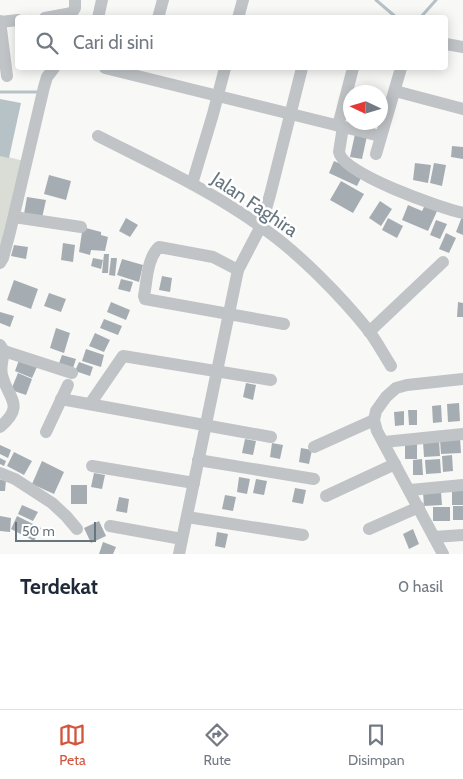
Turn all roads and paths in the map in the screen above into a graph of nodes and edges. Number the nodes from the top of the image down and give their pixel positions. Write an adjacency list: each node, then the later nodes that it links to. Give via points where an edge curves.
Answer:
1 (75, 0): 5 (street, via 76,8 72,13)
2 (102, 0): 6 (street)
3 (163, 0): 7 (street)
4 (243, 0): 8 (street)
5 (61, 15)
6 (99, 15)
7 (159, 15)
8 (239, 15)
9 (15, 20): 10 (street)
10 (0, 22): 20 (street)
11 (448, 44): 12 (street)
12 (463, 47)
13 (52, 70): 31 (street, via 47,77 40,102)
14 (124, 70): 19 (street)
15 (225, 70): 22 (street)
16 (301, 70): 24 (street)
17 (353, 70): 25 (street)
18 (400, 70): 21 (street)
19 (144, 72): 22 (street)
20 (7, 76)
21 (395, 91): 23 (street); 27 (street)
22 (218, 96): 24 (street); 29 (street)
23 (463, 109)
24 (290, 115): 25 (street); 32 (street)
25 (340, 126): 27 (street); 30 (street, via 339,155 344,161 405,194)
26 (98, 136): 29 (street, Jalan Faghira)
27 (380, 136): 28 (street)
28 (376, 154)
29 (192, 184): 32 (street, Jalan Faghira)
30 (463, 213)
31 (14, 217): 33 (street); 34 (street)
32 (261, 226): 36 (street); 39 (street, Jalan Faghira, via 332,290)
33 (81, 227)
34 (0, 262)
35 (443, 262): 39 (street)
36 (238, 270): 37 (street); 37 (street, via 213,256 158,247 150,262 145,299)
37 (228, 315): 38 (street); 43 (street)
38 (284, 324)
39 (369, 332): 41 (street, Jalan Faghira)
40 (2, 348): 42 (street); 46 (street, via 70,379)
41 (391, 366)
42 (0, 367): 50 (street, via 14,408)
43 (217, 371): 45 (street); 47 (street, via 123,356); 49 (street)
44 (463, 379): 48 (street, via 396,388 376,411)
45 (271, 380)
46 (61, 399): 47 (street); 51 (street)
47 (90, 404): 49 (street)
48 (374, 420): 54 (street); 55 (street)
49 (206, 425): 53 (street); 56 (street)
50 (0, 427)
51 (46, 432)
52 (463, 434): 54 (street)
53 (271, 437)
54 (384, 442): 57 (street)
55 (314, 447)
56 (198, 460): 60 (street); 61 (street)
57 (395, 464): 63 (street); 64 (street)
58 (92, 466): 61 (street)
59 (0, 473): 68 (street, via 15,479 52,504)
60 (314, 479)
61 (194, 483): 66 (street)
62 (463, 485): 63 (street)
63 (410, 490): 65 (street)
64 (326, 496)
65 (419, 507): 69 (street); 72 (street)
66 (186, 516): 70 (street); 73 (street)
67 (110, 526): 73 (street)
68 (78, 529)
69 (369, 529)
70 (303, 535)
71 (463, 535): 72 (street)
72 (434, 537): 74 (street)
73 (182, 539): 75 (street)
74 (440, 553)
75 (179, 554)

